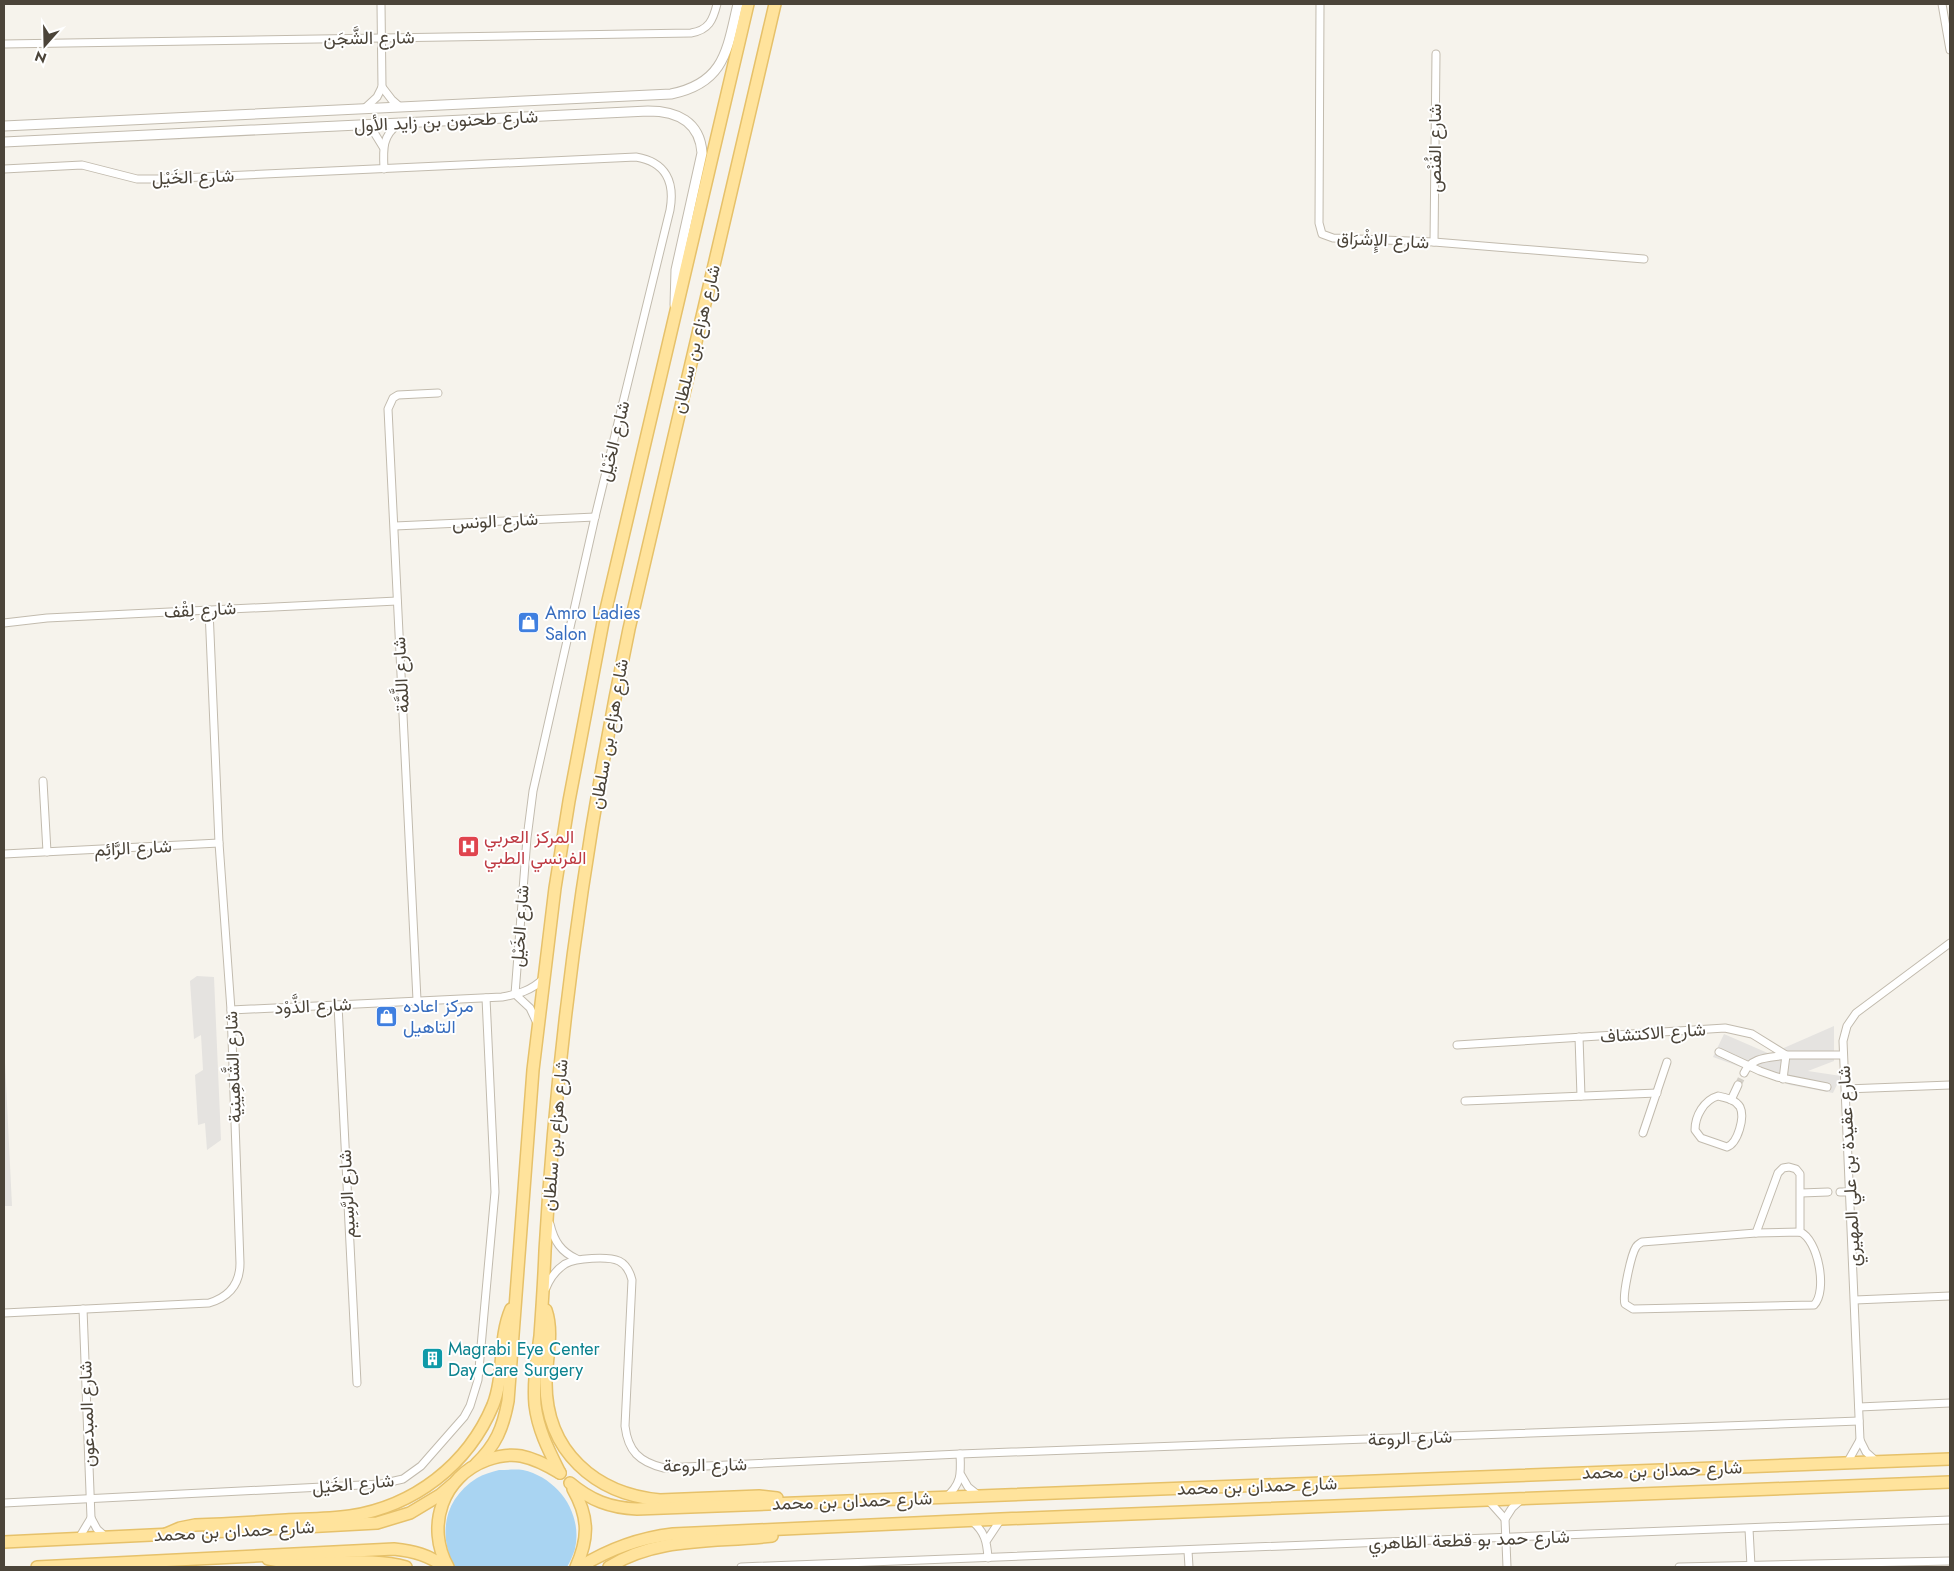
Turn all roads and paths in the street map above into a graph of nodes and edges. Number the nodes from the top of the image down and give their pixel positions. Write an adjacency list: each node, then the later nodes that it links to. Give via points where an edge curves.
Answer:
1 (381, 4): 8 (street)
2 (717, 4): 8 (street, شارع الشَّجَن, via 708,27 691,33)
3 (738, 4): 13 (street, شارع طحنون بن زايد الأول, via 718,67 701,83 682,92)
4 (748, 4): 24 (main road, شارع هزاع بن سلطان)
5 (775, 4): 64 (main road, شارع هزاع بن سلطان, via 678,411 609,722 571,964)
6 (1320, 4): 22 (street, شارع الإِشْرَاق, via 1322,234 1333,238)
7 (1942, 4): 10 (street)
8 (382, 38): 9 (street, شارع الشَّجَن); 12 (street)
9 (4, 44)
10 (1950, 50)
11 (1436, 54): 22 (street, شارع الفُنْص)
12 (382, 87): 13 (street); 14 (street, via 374,101)
13 (400, 107): 14 (street, شارع طحنون بن زايد الأول)
14 (365, 108): 17 (street, شارع طحنون بن زايد الأول)
15 (399, 124): 16 (street, شارع طحنون بن زايد الأول); 19 (street, via 388,133); 24 (street, شارع طحنون بن زايد الأول, via 648,111 668,112 686,121 698,137 702,153 676,270)
16 (363, 125): 18 (street, شارع طحنون بن زايد الأول); 19 (street, via 375,134)
17 (4, 126)
18 (4, 142)
19 (383, 147): 20 (street)
20 (384, 168): 21 (street, شارع الخَيْل, via 154,180 131,178 82,165); 26 (street, شارع الخَيْل, via 636,157 652,161 668,177 672,199 670,210)
21 (4, 169)
22 (1434, 242): 23 (street, شارع الإِشْرَاق)
23 (1644, 259)
24 (676, 312): 36 (main road, شارع هزاع بن سلطان, via 599,641 554,888)
25 (438, 393): 27 (street, شارع اللَّمَّة, via 398,396 389,403)
26 (595, 516): 27 (street, شارع الونس); 37 (street, شارع الخَيْل, via 533,791)
27 (395, 526): 28 (street, شارع اللَّمَّة)
28 (397, 601): 29 (street, شارع لِقْف); 39 (street, شارع اللَّمَّة)
29 (209, 610): 30 (street, شارع لِقْف); 32 (street, شارع الشَّاهِينِية)
30 (4, 623)
31 (43, 781): 33 (street)
32 (219, 844): 33 (street, شارع الرَّائِم); 41 (street, شارع الشَّاهِينِية)
33 (47, 852): 34 (street, شارع الرَّائِم)
34 (4, 854)
35 (1950, 943): 47 (street, شارع عقيدة بن علي المهيري, via 1856,1013 1844,1033)
36 (543, 979): 37 (street, شارع الذَّوْد, via 530,989); 42 (main road, شارع هزاع بن سلطان)
37 (515, 994): 38 (street, شارع الذَّوْد); 42 (street, via 530,1008)
38 (486, 998): 39 (street, شارع الذَّوْد); 91 (street, شارع الخَيْل, via 495,1192 478,1380 470,1406 456,1428 417,1470 392,1483)
39 (417, 1000): 40 (street, شارع الذَّوْد)
40 (338, 1005): 41 (street, شارع الذَّوْد); 74 (street, شارع الرَّسِيم)
41 (231, 1010): 72 (street, شارع الشَّاهِينِية, via 240,1263 236,1283 228,1294 209,1303)
42 (538, 1026): 71 (main road, شارع هزاع بن سلطان)
43 (1580, 1037): 44 (street, شارع الاكتشاف); 46 (street, شارع الاكتشاف, via 1725,1028 1752,1034); 56 (street)
44 (1457, 1045)
45 (1720, 1052): 49 (street)
46 (1786, 1055): 47 (street); 49 (street, via 1765,1057); 50 (street)
47 (1843, 1055): 54 (street, شارع عقيدة بن علي المهيري)
48 (1667, 1062): 55 (street)
49 (1746, 1069): 50 (street)
50 (1783, 1079): 53 (street)
51 (1738, 1085): 57 (street)
52 (1950, 1085): 54 (street)
53 (1827, 1087)
54 (1846, 1089): 62 (street, شارع عقيدة بن علي المهيري)
55 (1657, 1093): 56 (street); 59 (street)
56 (1581, 1096): 58 (street)
57 (1731, 1100): 57 (street, via 1718,1096 1707,1102 1695,1125 1699,1136 1724,1147 1732,1145 1742,1112)
58 (1465, 1101)
59 (1643, 1133)
60 (1828, 1192): 63 (street)
61 (1840, 1192): 62 (street)
62 (1850, 1192): 70 (street, شارع عقيدة بن علي المهيري)
63 (1801, 1193): 65 (street); 66 (street, via 1798,1171 1789,1167 1780,1170)
64 (547, 1213): 67 (street, via 558,1246); 69 (main road, شارع هزاع بن سلطان)
65 (1800, 1232): 66 (street); 66 (street, via 1808,1237 1820,1269 1820,1293 1814,1305 1633,1309 1625,1304 1624,1295 1635,1248 1642,1242)
66 (1756, 1233)
67 (577, 1259): 69 (street, via 558,1269); 79 (street, شارع الروعة, via 611,1259 619,1261 630,1272 625,1426 632,1450 651,1465 664,1468)
68 (1950, 1296): 70 (street)
69 (543, 1298): 84 (main road, شارع هزاع بن سلطان, via 535,1405 544,1441); 95 (main road, via 549,1335 546,1384 550,1417 564,1446 591,1476 612,1489 644,1498 759,1496)
70 (1855, 1300): 76 (street, شارع عقيدة بن علي المهيري)
71 (516, 1301): 83 (main road, شارع هزاع بن سلطان, via 505,1419 490,1451); 103 (main road, via 506,1322 498,1386 486,1420 450,1468 418,1492 385,1507 350,1516 195,1525)
72 (83, 1309): 73 (street, شارع الشَّاهِينِية); 91 (street, شارع المبدعون)
73 (4, 1313)
74 (357, 1383)
75 (1950, 1404): 76 (street)
76 (1859, 1407): 77 (street, شارع عقيدة بن علي المهيري)
77 (1859, 1421): 78 (street, شارع عقيدة بن علي المهيري); 79 (street, شارع الروعة)
78 (1860, 1440): 81 (street); 82 (street)
79 (960, 1454): 85 (street)
80 (1950, 1458): 82 (main road, شارع حمدان بن محمد)
81 (1847, 1462): 82 (main road, شارع حمدان بن محمد); 89 (main road, شارع حمدان بن محمد)
82 (1876, 1462)
83 (476, 1464): 84 (main road, via 497,1456 520,1456 541,1461); 88 (main road, شارع حمدان بن محمد)
84 (560, 1473): 87 (main road)
85 (961, 1475): 89 (street); 90 (street)
86 (1950, 1482): 92 (main road, شارع حمدان بن محمد)
87 (570, 1483): 95 (main road, شارع حمدان بن محمد, via 594,1500 637,1510); 119 (main road, via 582,1504 587,1527 584,1550)
88 (453, 1484): 103 (main road, شارع حمدان بن محمد, via 410,1513 377,1523); 118 (main road, via 438,1519 438,1538)
89 (979, 1496): 90 (main road, شارع حمدان بن محمد)
90 (944, 1498): 95 (main road, شارع حمدان بن محمد)
91 (90, 1499): 94 (street, شارع الخَيْل); 96 (street, شارع المبدعون)
92 (1522, 1499): 93 (main road, شارع حمدان بن محمد); 98 (street)
93 (1489, 1501): 97 (main road, شارع حمدان بن محمد); 98 (street)
94 (4, 1503)
95 (800, 1503)
96 (91, 1518): 104 (street); 105 (street)
97 (1001, 1519): 100 (main road, شارع حمدان بن محمد); 107 (street)
98 (1505, 1519): 106 (street)
99 (1950, 1520): 102 (street, شارع حمد بو قطعة الظاهري)
100 (972, 1521): 101 (main road, شارع حمدان بن محمد); 107 (street)
101 (802, 1527): 120 (main road, شارع حمدان بن محمد, via 660,1536 621,1546); 121 (main road, via 773,1536 651,1548)
102 (1749, 1529): 106 (street, شارع حمد بو قطعة الظاهري); 113 (street)
103 (166, 1534): 104 (main road, شارع حمدان بن محمد)
104 (106, 1537): 105 (main road, شارع حمدان بن محمد)
105 (79, 1538): 108 (main road, شارع حمدان بن محمد)
106 (1506, 1538): 109 (street, شارع حمد بو قطعة الظاهري); 124 (street)
107 (987, 1540): 111 (street)
108 (4, 1542)
109 (1188, 1551): 111 (street, شارع حمد بو قطعة الظاهري); 123 (street)
110 (251, 1556): 115 (main road, شارع حمدان بن محمد); 116 (main road, via 286,1563 369,1563); 117 (main road, شارع حمدان بن محمد, via 394,1549 426,1556)
111 (988, 1558): 122 (street, شارع حمد بو قطعة الظاهري)
112 (1950, 1561): 114 (street)
113 (1751, 1566): 114 (street); 125 (street)
114 (1800, 1566)
115 (37, 1567)
116 (406, 1567)
117 (444, 1567)
118 (448, 1567)
119 (576, 1567)
120 (580, 1567)
121 (609, 1567)
122 (741, 1567)
123 (1189, 1567)
124 (1507, 1567)
125 (1679, 1567)

